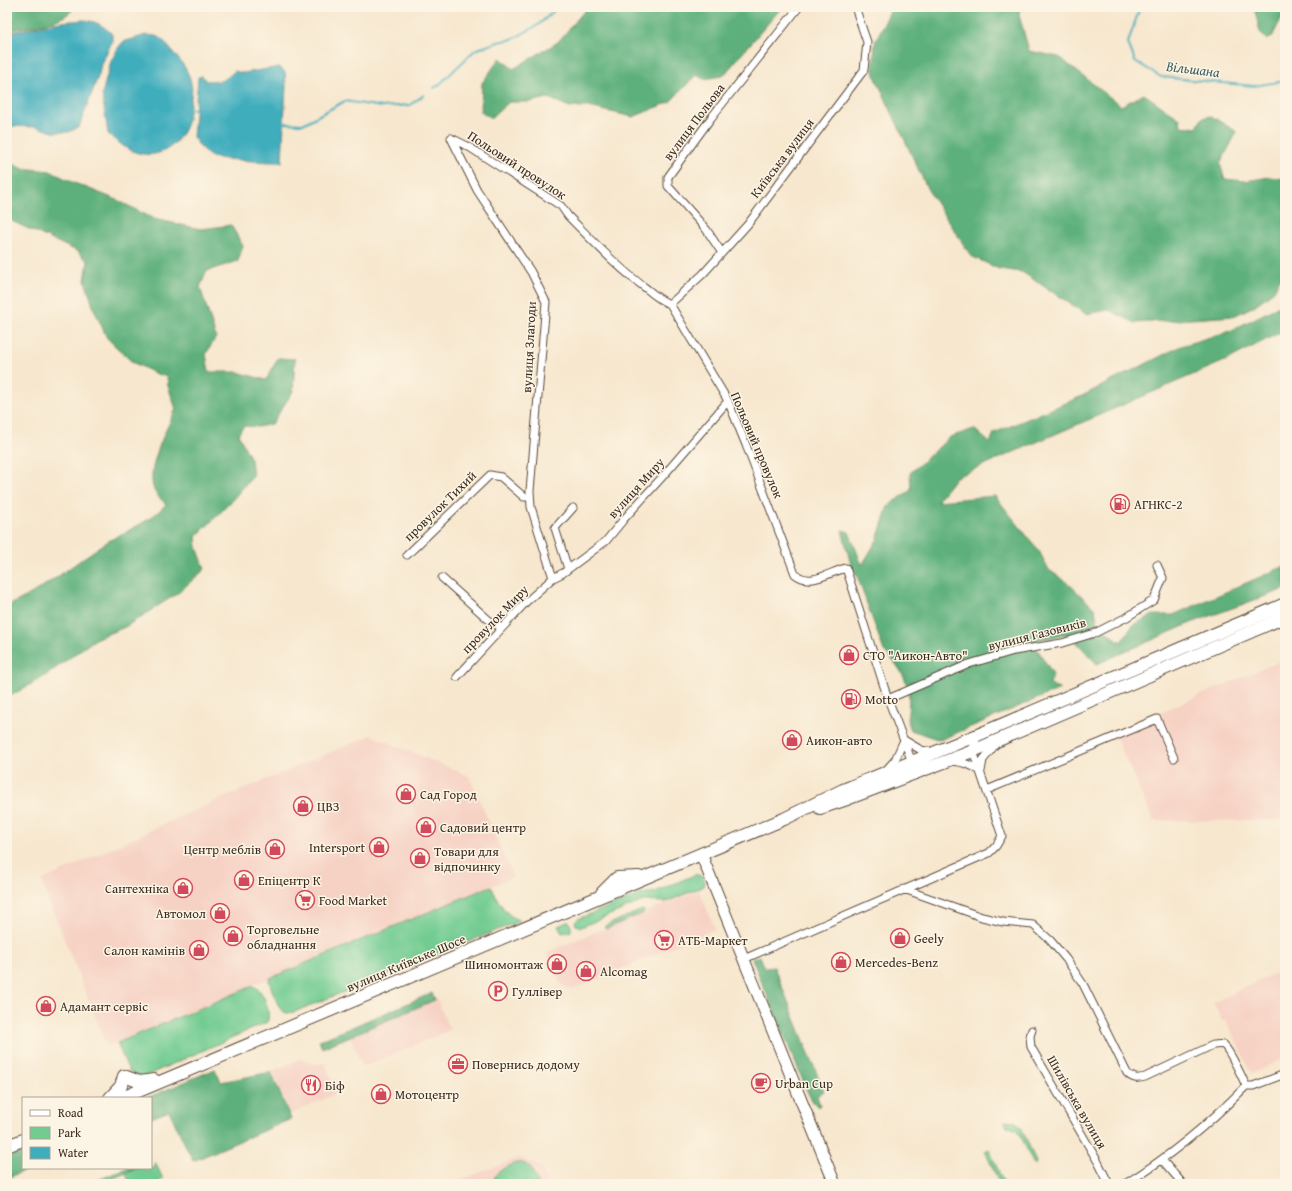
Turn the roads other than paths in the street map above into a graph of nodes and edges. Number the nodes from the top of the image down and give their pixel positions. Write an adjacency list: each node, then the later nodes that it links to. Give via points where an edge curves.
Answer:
1 (799, 7): 4 (street, вулиця Польова, via 668,177 668,186 706,229)
2 (855, 7): 4 (street, Київська вулиця, via 867,42 864,70 748,224)
3 (452, 138): 5 (street, Польовий провулок, via 469,146 561,206 568,216 639,284); 7 (street, вулиця Злагоди, via 477,190 531,272 546,302)
4 (722, 253): 5 (street, Київська вулиця)
5 (670, 304): 6 (street, Польовий провулок)
6 (728, 401): 11 (street, вулиця Миру, via 606,541); 18 (street, Польовий провулок, via 795,574 801,579 808,580 846,568)
7 (530, 497): 9 (street, провулок Тихий, via 524,497 501,477 490,475); 13 (street, вулиця Злагоди)
8 (574, 508): 11 (street, via 555,528)
9 (407, 554)
10 (1157, 565): 18 (street, вулиця Газовиків, via 1163,578 1154,600 1095,633 969,664)
11 (568, 569): 13 (street, вулиця Миру)
12 (442, 578): 16 (street, via 490,621)
13 (553, 578): 16 (street, провулок Миру)
14 (1285, 604): 19 (highway)
15 (1285, 617): 20 (highway)
16 (502, 628): 17 (street, провулок Миру)
17 (457, 677)
18 (888, 699): 21 (street, Польовий провулок)
19 (980, 734): 22 (highway); 23 (street, via 974,743)
20 (1003, 738): 23 (highway); 29 (street, via 983,760)
21 (904, 740): 24 (street, via 921,750); 27 (street, Польовий провулок); 30 (street)
22 (956, 744): 23 (street); 24 (highway)
23 (973, 751): 26 (highway); 29 (street)
24 (935, 752): 27 (highway)
25 (1174, 758): 31 (street, via 1157,719)
26 (949, 760): 28 (highway); 29 (street, via 966,763)
27 (912, 762): 28 (street); 30 (highway)
28 (933, 767): 30 (highway)
29 (981, 772): 31 (street)
30 (886, 778): 32 (highway, via 847,799 784,819)
31 (987, 790): 33 (street, via 1002,836 996,846 989,853)
32 (701, 854): 34 (main road); 36 (highway, вулиця Київське Шосе, via 652,874 617,878 592,900)
33 (904, 889): 34 (street); 38 (street, via 982,917 1033,925 1050,940 1083,984 1131,1077 1145,1077 1213,1045 1221,1044 1225,1046)
34 (744, 959): 44 (main road)
35 (1032, 1030): 45 (street, Шилівська вулиця, via 1031,1047)
36 (180, 1074): 39 (highway, via 140,1082 124,1076 121,1086); 40 (highway, вулиця Київське Шосе)
37 (1285, 1074): 38 (street, via 1253,1086)
38 (1246, 1086): 43 (street, via 1213,1118)
39 (111, 1097)
40 (124, 1097)
41 (22, 1140): 42 (highway)
42 (7, 1146)
43 (1162, 1160): 46 (street); 47 (street)
44 (835, 1184)
45 (1109, 1184)
46 (1125, 1184)
47 (1183, 1184)

